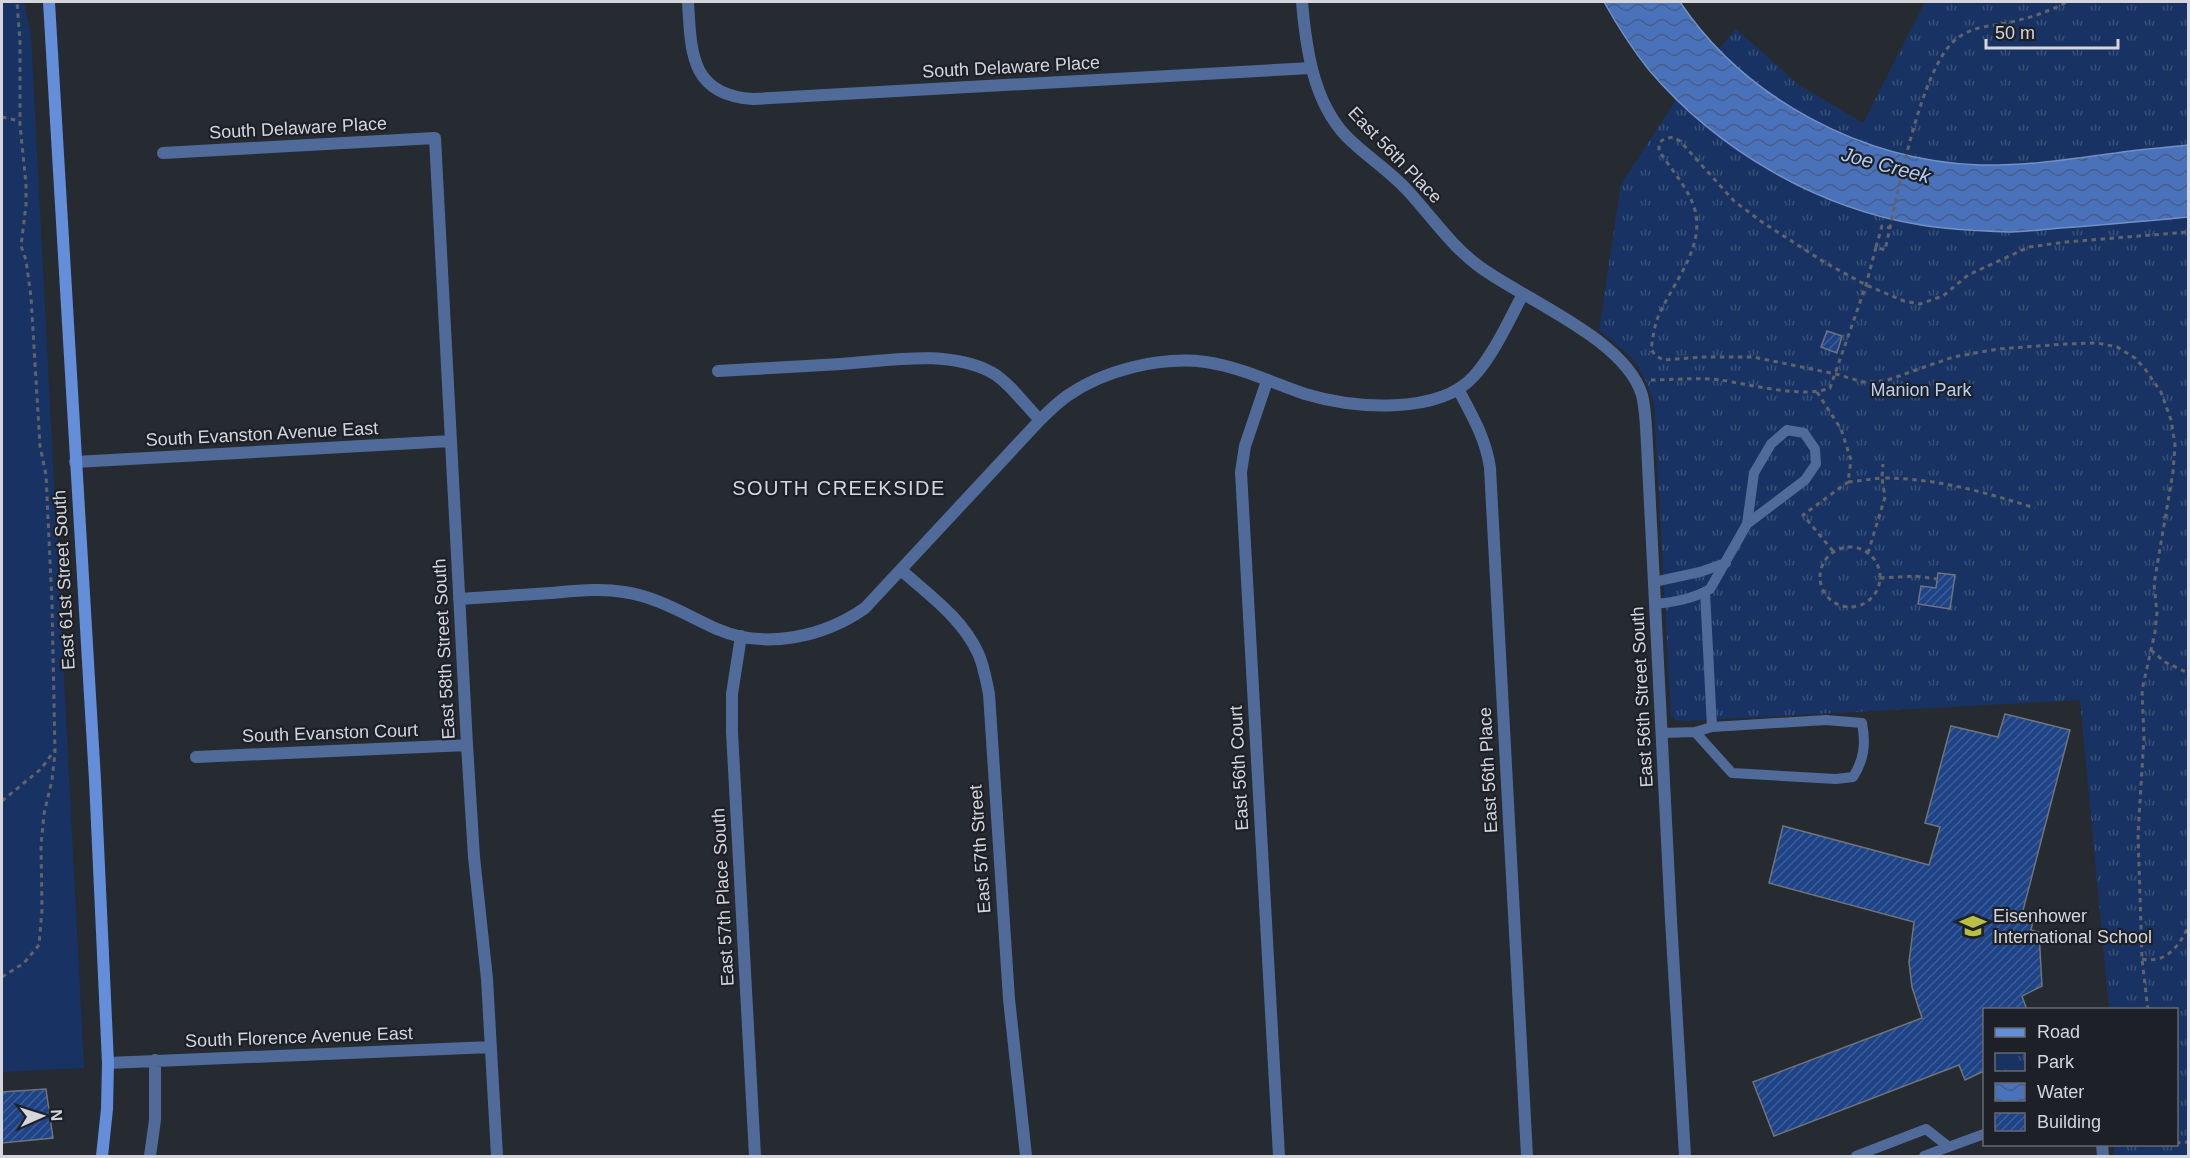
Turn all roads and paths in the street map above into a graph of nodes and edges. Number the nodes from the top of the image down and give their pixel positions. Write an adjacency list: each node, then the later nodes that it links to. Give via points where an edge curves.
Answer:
1 (17, 2): 8 (path)
2 (50, 2): 24 (street, East 61st Street South)
3 (688, 2): 6 (street, South Delaware Place, via 694,60 705,80 740,98)
4 (1302, 2): 6 (street, East 56th Place)
5 (2067, 2): 11 (path, via 2040,14 1989,25 1957,37 1933,71 1914,127)
6 (1311, 68): 15 (street, East 56th Place, via 1331,116 1346,136 1407,190 1456,247 1479,267)
7 (2, 117): 8 (path)
8 (21, 122): 47 (path, via 26,205 21,246 31,297 40,446 46,476)
9 (435, 138): 10 (street, South Delaware Place); 23 (street, East 58th Street South)
10 (163, 153)
11 (1890, 228): 13 (path, via 1882,226); 13 (path, via 1885,250)
12 (2188, 232): 14 (path, via 2029,248 1968,275 1943,296 1920,304)
13 (1876, 247): 14 (path)
14 (1866, 285): 17 (path); 17 (path, via 1824,262 1734,201 1680,141 1673,137 1659,143 1659,151 1695,209 1698,228 1689,256 1657,319 1651,349 1655,355 1663,360 1753,357)
15 (1523, 294): 20 (street, via 1487,358); 36 (street, East 56th Street South, via 1576,325 1618,359 1637,384 1642,395 1647,445)
16 (718, 371): 22 (street, via 898,360 954,361 993,373)
17 (1836, 374): 21 (path, via 1830,388); 41 (path, via 1863,382 1885,381 1953,357 2065,344 2116,347 2135,358 2161,392 2175,445 2154,584 2157,613)
18 (1266, 381): 20 (street, via 1308,395 1363,404 1411,404); 22 (street, via 1205,362 1151,364 1087,384 1066,396); 64 (street, East 56th Court, via 1241,471)
19 (1644, 381): 21 (path, via 1718,380)
20 (1458, 389): 65 (street, East 56th Place, via 1482,435 1490,468)
21 (1817, 392): 27 (path, via 1841,429 1851,460)
22 (1040, 420): 33 (street)
23 (451, 441): 24 (street, South Evanston Avenue East); 38 (street, East 58th Street South)
24 (75, 462): 56 (street, East 61st Street South)
25 (1883, 464): 26 (path)
26 (1882, 478): 27 (path); 28 (path, via 1972,489); 31 (path, via 1885,497)
27 (1848, 482): 30 (path, via 1803,515)
28 (2035, 508)
29 (1747, 524): 29 (lane, via 1805,480 1816,464 1815,449 1804,433 1787,430 1772,444 1754,473); 32 (lane)
30 (1833, 552): 31 (path, via 1856,546); 34 (path, via 1827,556 1820,575 1821,585 1833,602 1842,606 1861,605 1876,593)
31 (1868, 552): 34 (path, via 1878,565)
32 (1726, 562): 36 (lane, via 1700,573); 37 (lane)
33 (901, 570): 40 (street, via 865,608 825,630 769,639); 63 (street, East 57th Street, via 957,621 978,653 989,694 1009,999)
34 (1880, 578): 35 (path)
35 (1938, 579)
36 (1654, 582): 39 (street, East 56th Street South)
37 (1705, 592): 39 (lane); 43 (lane)
38 (459, 600): 40 (street, via 586,590 622,592 652,598); 46 (street, East 58th Street South)
39 (1655, 604): 45 (street, East 56th Street South)
40 (741, 636): 62 (street, East 57th Place South, via 732,694 732,732)
41 (2151, 650): 42 (path); 51 (path, via 2142,690 2144,736 2138,834)
42 (2188, 673)
43 (1712, 727): 44 (lane); 44 (lane, via 1826,720 1863,723 1866,742 1853,777 1743,774 1732,773)
44 (1695, 732): 45 (lane)
45 (1662, 733): 66 (street, East 56th Street South)
46 (467, 745): 48 (street, South Evanston Court); 54 (street, East 58th Street South)
47 (55, 749): 49 (path, via 41,769); 52 (path, via 41,845 39,945 24,963)
48 (196, 757)
49 (2, 801)
50 (2188, 927): 51 (path, via 2184,938 2162,959)
51 (2142, 959): 53 (path)
52 (2, 977)
53 (2148, 1008)
54 (491, 1047): 55 (street, South Florence Avenue East); 61 (street, East 58th Street South)
55 (155, 1060): 56 (street, South Florence Avenue East); 60 (street)
56 (108, 1063): 59 (street, East 61st Street South)
57 (1983, 1134): 58 (lane)
58 (1949, 1147): 67 (lane, via 1926,1129); 68 (lane)
59 (102, 1156)
60 (150, 1156)
61 (497, 1156)
62 (755, 1156)
63 (1026, 1156)
64 (1279, 1156)
65 (1527, 1156)
66 (1685, 1156)
67 (1856, 1156)
68 (1924, 1156)

